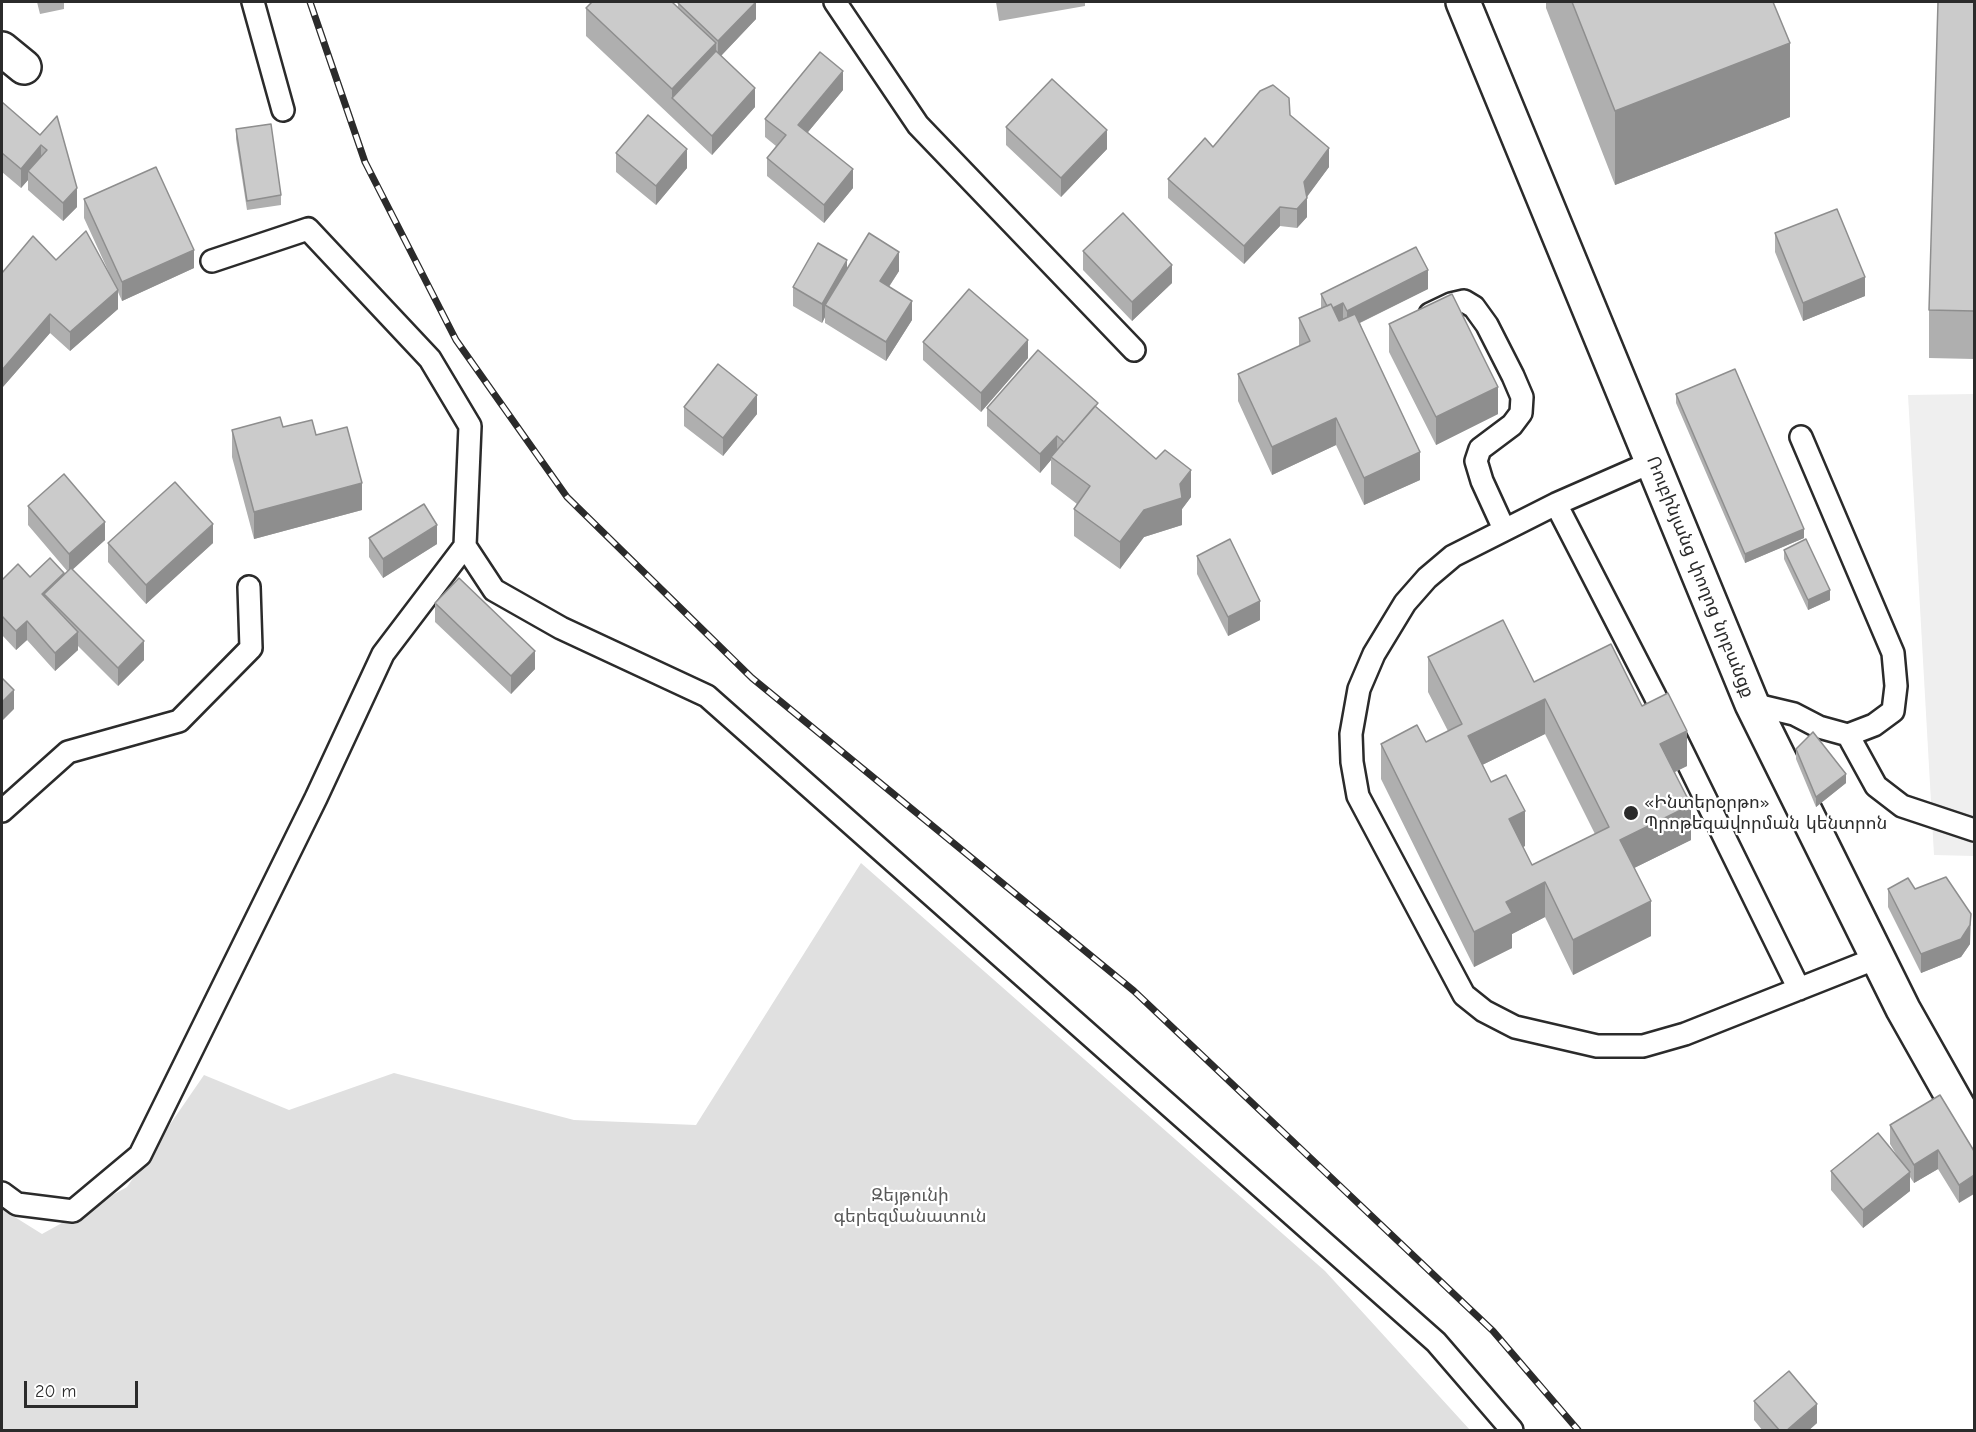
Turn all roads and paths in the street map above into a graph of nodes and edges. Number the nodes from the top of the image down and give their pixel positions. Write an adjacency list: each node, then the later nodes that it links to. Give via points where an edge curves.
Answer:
1 (253, 2): 4 (lane)
2 (835, 2): 7 (lane, via 918,125)
3 (1463, 2): 9 (street, Ռուբինյանց փողոց նրբանցք)
4 (283, 110)
5 (212, 261): 12 (lane, via 308,229 430,359 470,426)
6 (1408, 325): 11 (lane, via 1451,304 1464,302 1474,307 1487,325 1513,376 1522,397 1521,413 1512,425 1480,449 1476,461)
7 (1134, 350)
8 (1801, 437): 15 (lane, via 1893,654 1893,711 1874,725)
9 (1652, 462): 10 (lane); 14 (street, Ռուբինյանց փողոց նրբանցք)
10 (1556, 504): 11 (lane); 19 (lane, via 1654,693)
11 (1504, 529): 19 (lane, via 1454,556 1405,603 1374,654 1359,689 1351,734 1358,796 1464,995 1515,1027 1597,1046 1643,1046 1685,1034)
12 (465, 546): 21 (lane, via 383,654 140,1155 73,1211 17,1204); 22 (lane, via 494,590 561,628 707,696 1436,1342)
13 (249, 587): 16 (lane, via 251,648 179,721 68,752)
14 (1752, 704): 15 (lane, via 1794,714 1819,727); 18 (street, Ռուբինյանց փողոց նրբանցք)
15 (1848, 735): 17 (lane, via 1876,786 1902,806)
16 (2, 811)
17 (1974, 830)
18 (1877, 958): 19 (lane); 20 (street, Ռուբինյանց փողոց նրբանցք)
19 (1798, 989)
20 (1974, 1135)
21 (2, 1192)
22 (1512, 1431)

